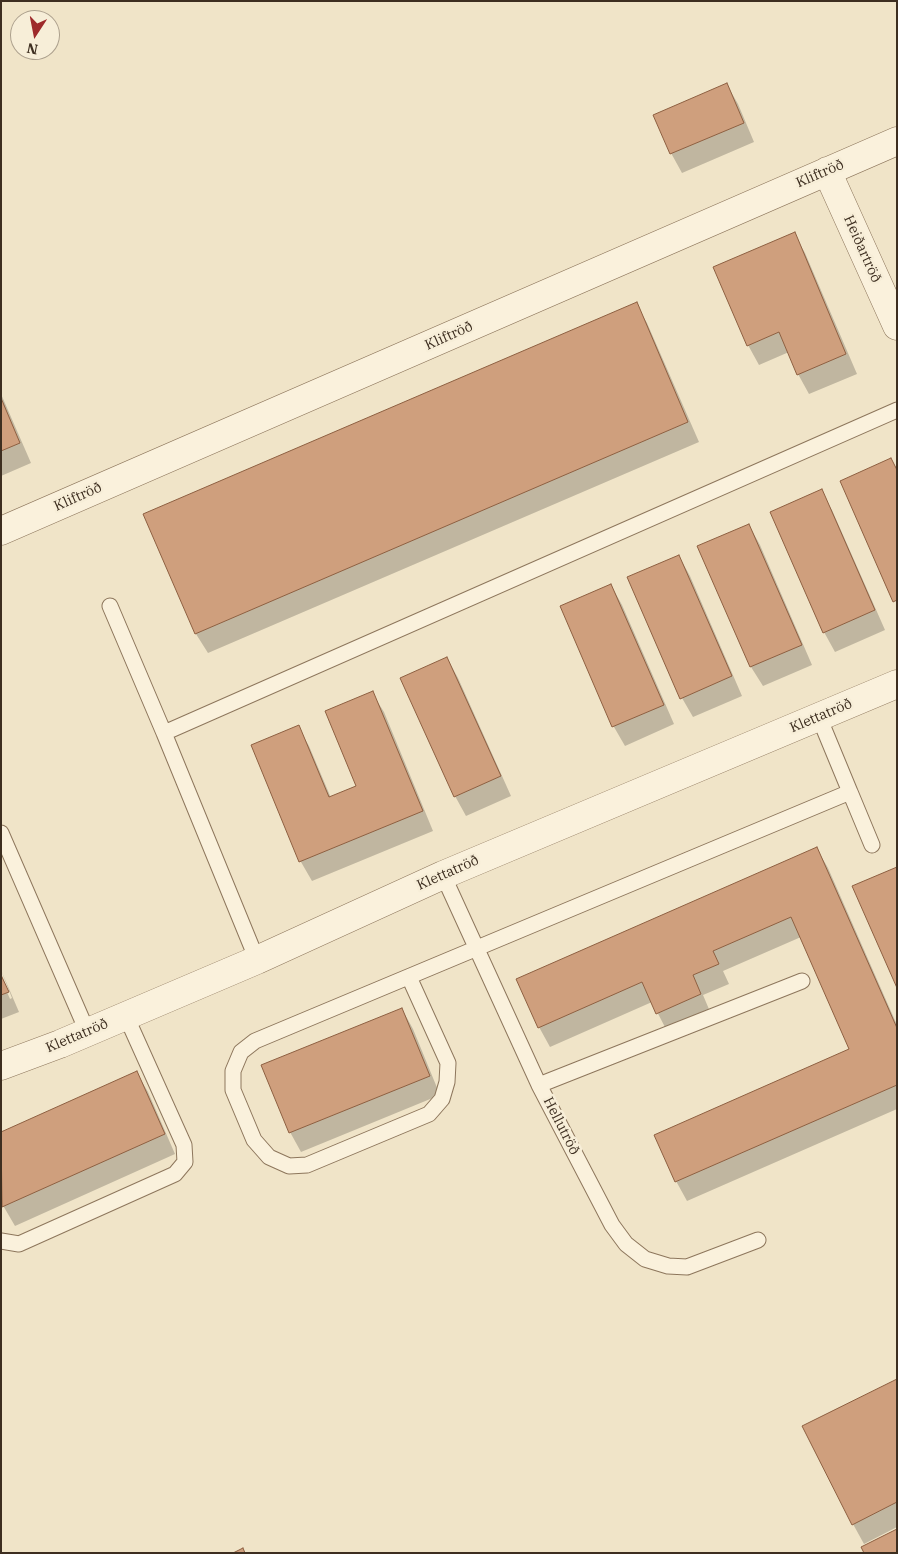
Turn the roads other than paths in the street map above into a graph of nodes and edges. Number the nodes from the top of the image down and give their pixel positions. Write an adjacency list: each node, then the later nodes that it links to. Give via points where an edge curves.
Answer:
1 (897, 141): 2 (street, Kliftröð)
2 (827, 171): 3 (street, Heiðartröð); 5 (street, Kliftröð)
3 (897, 326)
4 (897, 410): 9 (lane)
5 (1, 531)
6 (110, 606): 9 (lane)
7 (897, 684): 8 (street, Klettatröð)
8 (819, 717): 10 (lane); 13 (street, Klettatröð)
9 (164, 733): 15 (lane)
10 (850, 792): 12 (lane); 14 (lane)
11 (1, 832): 19 (lane)
12 (872, 844)
13 (443, 875): 14 (lane, Hellutröð); 15 (street, Klettatröð)
14 (477, 949): 16 (lane); 21 (lane, Hellutröð)
15 (257, 960): 18 (street, Klettatröð)
16 (409, 977): 16 (lane, via 448,1063 442,1099 428,1114 308,1165 289,1166 269,1158 254,1140 233,1090 233,1071 241,1052 255,1041)
17 (802, 981): 21 (lane)
18 (126, 1016): 19 (street, Klettatröð); 23 (lane, via 184,1145 185,1162 175,1174 19,1244)
19 (87, 1031): 20 (street, Klettatröð)
20 (1, 1066)
21 (539, 1085): 22 (lane, Hellutröð, via 612,1225 626,1244 645,1259 668,1266 687,1267)
22 (758, 1240)
23 (1, 1241)

